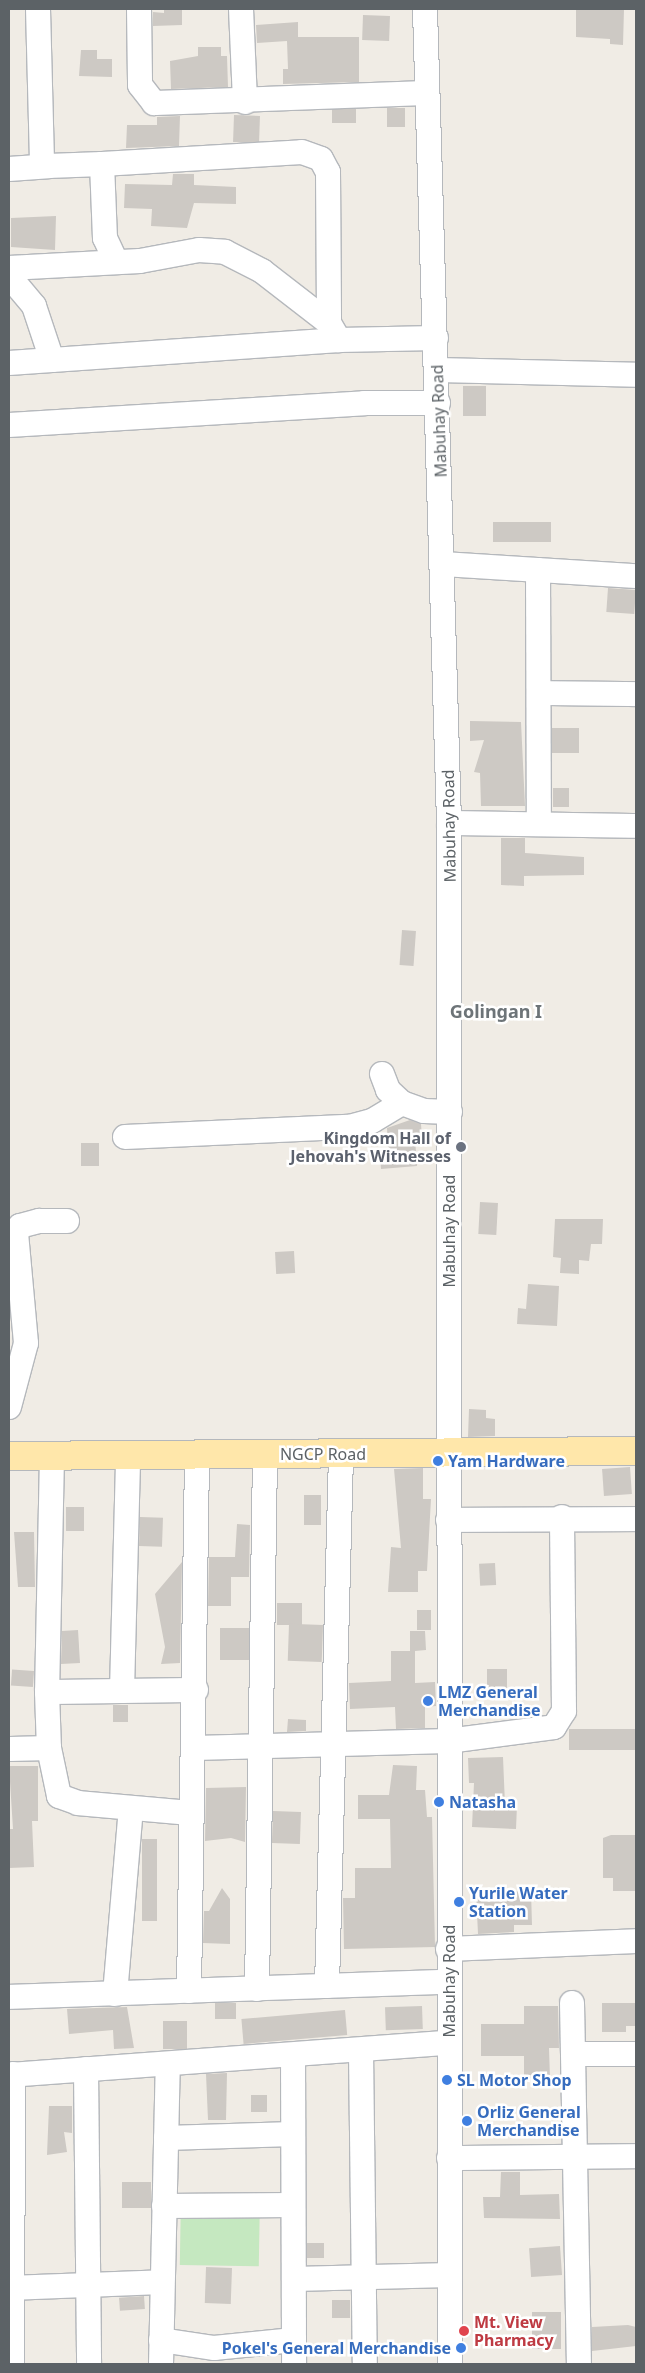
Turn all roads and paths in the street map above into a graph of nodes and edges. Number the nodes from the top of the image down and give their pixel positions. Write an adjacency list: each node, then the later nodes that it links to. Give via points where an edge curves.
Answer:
1 (38, 9): 8 (street, via 40,148)
2 (139, 9): 6 (street, via 140,85 146,97 154,103 173,105)
3 (241, 9): 6 (street)
4 (425, 9): 5 (street, Mabuhay Road)
5 (427, 93): 6 (street); 14 (street, Mabuhay Road)
6 (245, 102)
7 (102, 164): 8 (street); 10 (street, via 105,238); 13 (street, via 302,152 320,159 328,172)
8 (48, 166): 9 (street)
9 (9, 169)
10 (115, 259): 11 (street); 13 (street, via 225,252 262,271)
11 (9, 268)
12 (9, 276): 15 (street, via 34,306)
13 (334, 332): 14 (street); 15 (street)
14 (436, 338): 17 (street, Mabuhay Road)
15 (52, 360): 16 (street)
16 (9, 363)
17 (438, 370): 18 (street); 19 (street, Mabuhay Road)
18 (636, 375)
19 (438, 403): 20 (street, via 364,403); 21 (street, Mabuhay Road)
20 (9, 425)
21 (443, 564): 22 (street); 26 (street, Mabuhay Road)
22 (538, 570): 23 (street); 24 (street)
23 (636, 576)
24 (539, 693): 25 (street); 27 (street)
25 (636, 694)
26 (449, 823): 27 (street); 31 (street, Mabuhay Road)
27 (539, 823): 28 (street)
28 (636, 826)
29 (382, 1074): 30 (street, via 388,1090)
30 (402, 1103): 31 (street, via 424,1111); 32 (street, via 372,1121 349,1126)
31 (450, 1112): 37 (street, Mabuhay Road)
32 (125, 1137)
33 (67, 1222): 34 (street, via 38,1221 20,1226 16,1234)
34 (17, 1305): 35 (street, via 26,1343)
35 (9, 1407)
36 (636, 1451): 37 (main road, NGCP Road)
37 (448, 1453): 39 (main road, NGCP Road); 46 (street, Mabuhay Road)
38 (265, 1454): 39 (main road, NGCP Road); 41 (main road, NGCP Road); 55 (street)
39 (341, 1454): 51 (street)
40 (128, 1455): 41 (main road, NGCP Road); 43 (main road, NGCP Road); 48 (street)
41 (197, 1455): 47 (street)
42 (9, 1456): 43 (main road, NGCP Road)
43 (52, 1456): 49 (street)
44 (562, 1517): 45 (street); 46 (street); 50 (street, via 562,1720 554,1727 531,1733)
45 (636, 1519)
46 (448, 1520): 50 (street, Mabuhay Road)
47 (196, 1690): 48 (street); 53 (street)
48 (122, 1691): 49 (street)
49 (47, 1692): 52 (street)
50 (448, 1741): 51 (street); 59 (street, Mabuhay Road)
51 (330, 1745): 55 (street); 61 (street)
52 (49, 1748): 54 (street); 56 (street, via 59,1796 66,1802)
53 (195, 1748): 55 (street); 57 (street)
54 (9, 1749)
55 (261, 1749): 62 (street)
56 (131, 1809): 57 (street); 64 (street)
57 (190, 1812): 63 (street)
58 (636, 1941): 59 (street)
59 (448, 1949): 60 (street, Mabuhay Road)
60 (449, 1982): 61 (street); 67 (street, Mabuhay Road)
61 (327, 1986): 62 (street)
62 (258, 1989): 63 (street)
63 (189, 1991): 64 (street)
64 (115, 1994): 65 (street)
65 (9, 1998)
66 (572, 2003): 69 (street)
67 (449, 2044): 68 (street); 79 (street, Mabuhay Road)
68 (361, 2050): 71 (street); 83 (street)
69 (573, 2054): 70 (street); 77 (street)
70 (636, 2054)
71 (293, 2055): 72 (street); 75 (street)
72 (168, 2065): 73 (street); 76 (street)
73 (86, 2068): 74 (street); 86 (street)
74 (11, 2075): 87 (street)
75 (293, 2134): 76 (street); 80 (street)
76 (166, 2138): 81 (street)
77 (575, 2155): 78 (street); 79 (street); 96 (street)
78 (636, 2156)
79 (449, 2158): 82 (street, Mabuhay Road)
80 (293, 2205): 81 (street); 84 (street)
81 (164, 2206): 85 (street)
82 (450, 2275): 83 (street); 95 (street, Mabuhay Road)
83 (364, 2278): 84 (street); 94 (street)
84 (294, 2279): 89 (street)
85 (162, 2282): 86 (street); 88 (street)
86 (90, 2286): 87 (street); 91 (street)
87 (11, 2288): 90 (street)
88 (161, 2340): 89 (street, via 214,2348); 92 (street)
89 (294, 2340): 93 (street)
90 (12, 2364)
91 (89, 2364)
92 (161, 2364)
93 (294, 2364)
94 (365, 2364)
95 (450, 2364)
96 (578, 2364)

